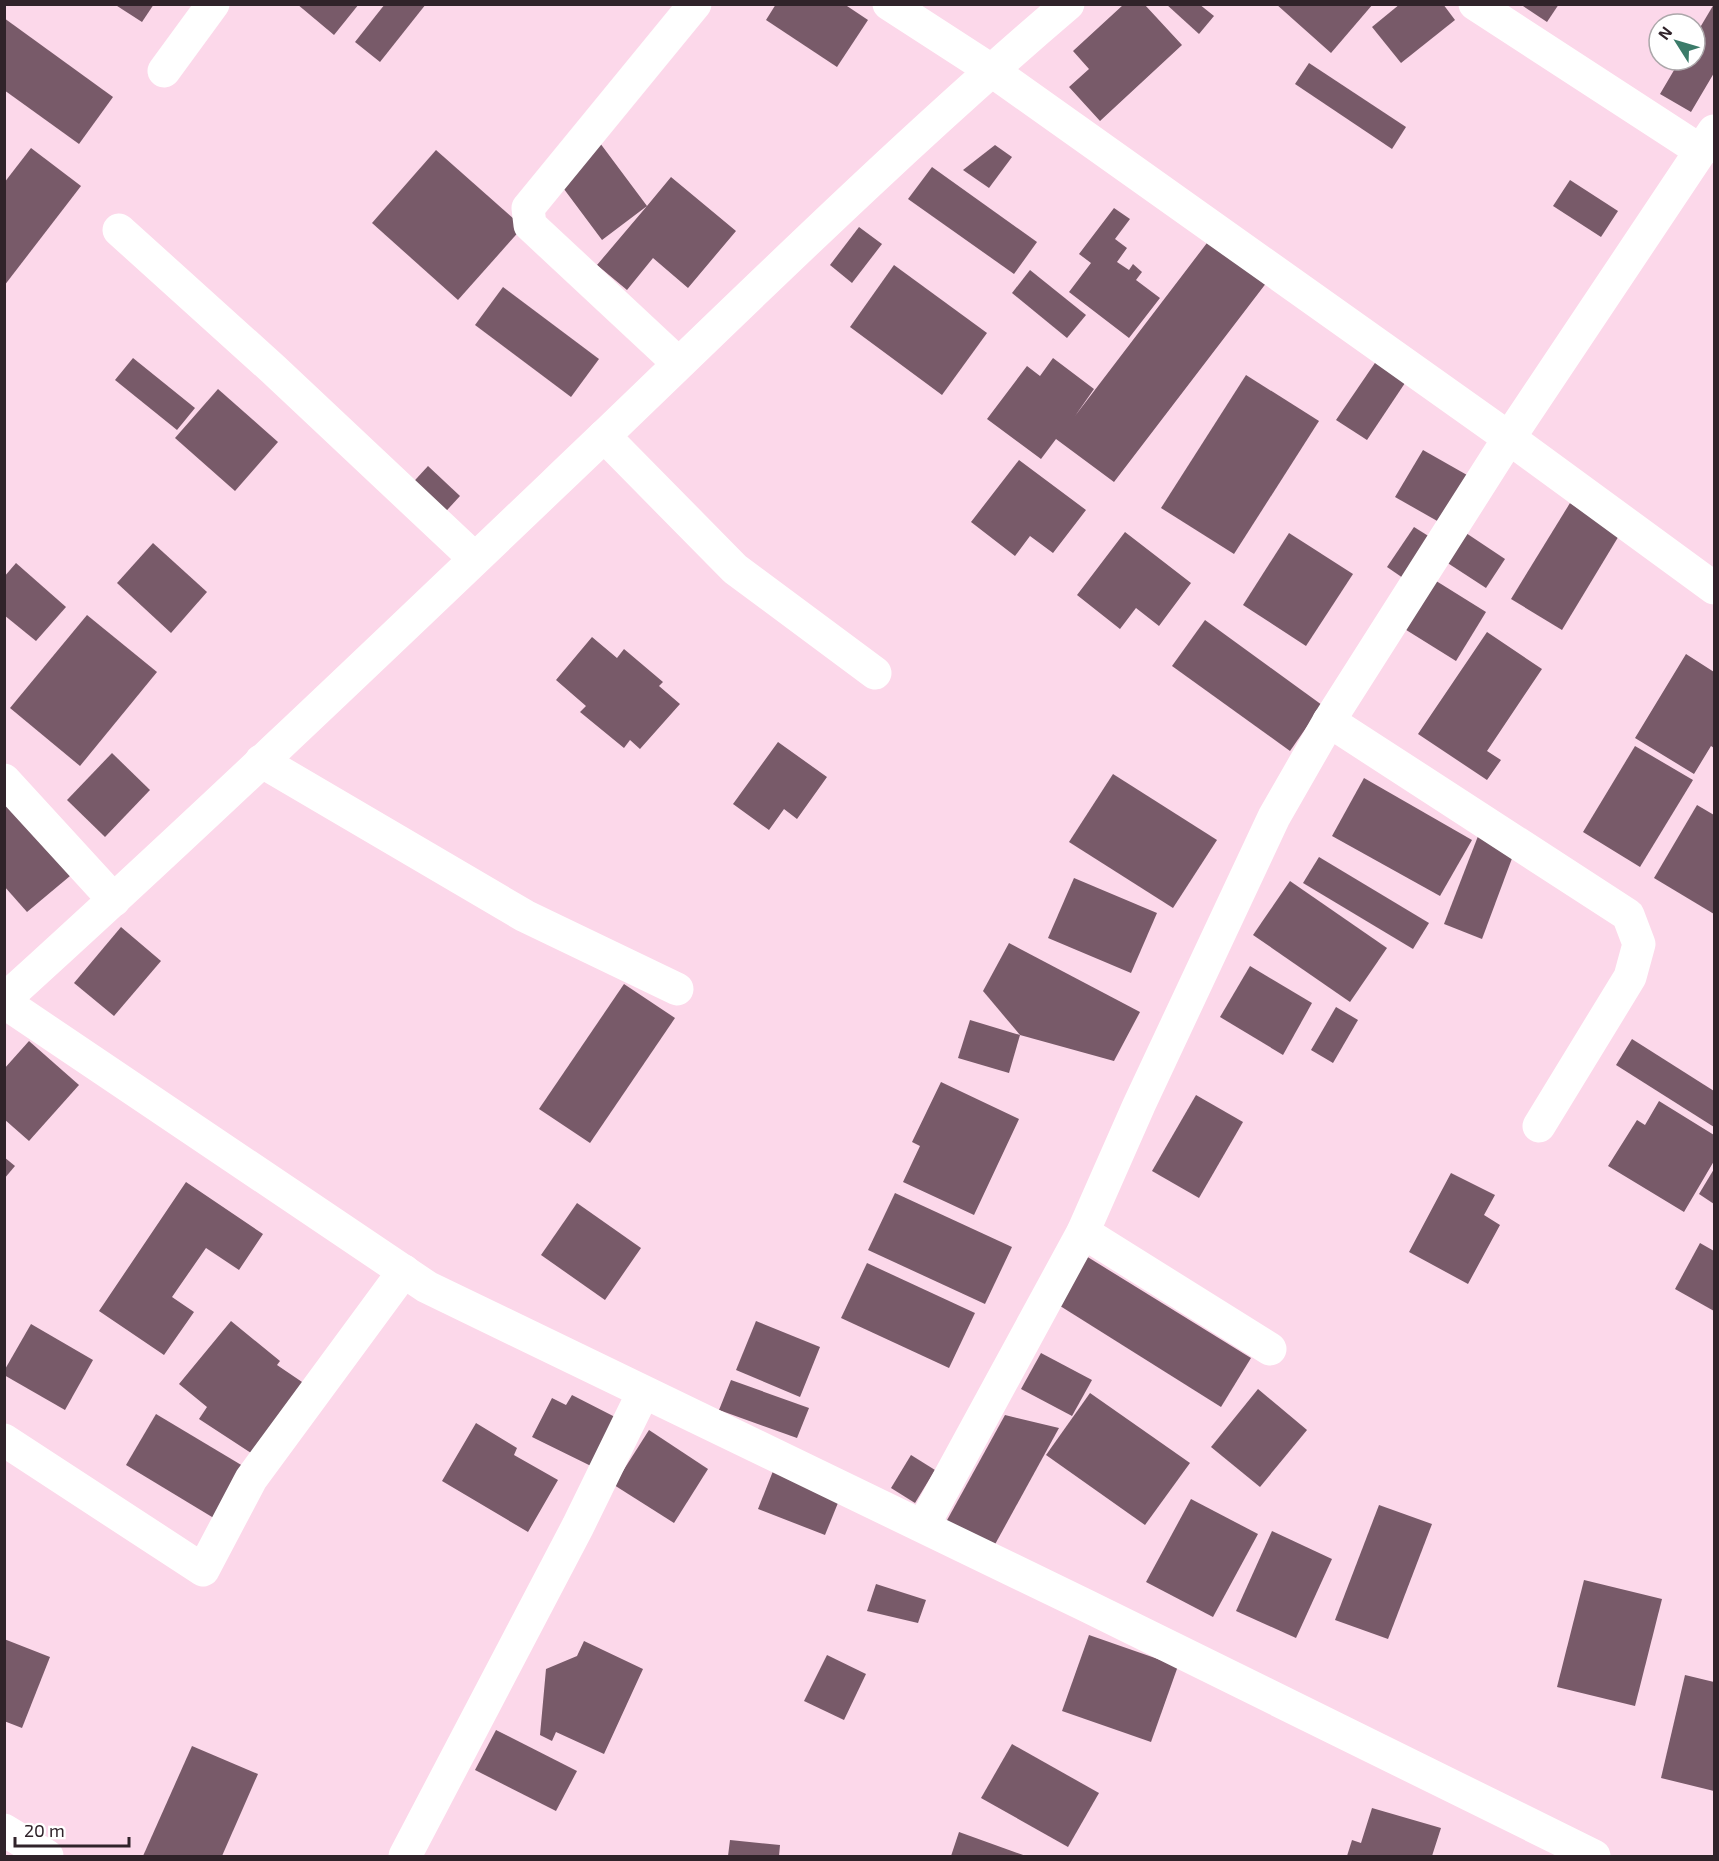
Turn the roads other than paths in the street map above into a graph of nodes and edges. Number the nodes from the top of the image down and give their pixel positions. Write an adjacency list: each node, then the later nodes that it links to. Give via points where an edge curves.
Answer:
1 (213, 4): 7 (street)
2 (695, 4): 10 (street, via 528,208 530,225)
3 (889, 4): 6 (street)
4 (1068, 4): 6 (street)
5 (1475, 4): 8 (street, via 1591,82)
6 (991, 70): 10 (street); 12 (street)
7 (164, 71)
8 (1708, 141): 12 (street)
9 (119, 230): 13 (street)
10 (678, 363): 11 (street)
11 (604, 436): 13 (street); 15 (street, via 735,569)
12 (1509, 438): 14 (street); 16 (street)
13 (474, 558): 17 (street)
14 (1714, 588)
15 (875, 673)
16 (1329, 721): 22 (street, via 1628,915 1639,944 1630,977); 23 (street, via 1275,817 1138,1105)
17 (261, 761): 19 (street); 20 (street, via 525,916)
18 (4, 780): 19 (street)
19 (114, 900): 21 (street)
20 (677, 989)
21 (4, 1001): 24 (street)
22 (1539, 1126)
23 (1083, 1232): 25 (street); 28 (street)
24 (404, 1271): 26 (street, via 426,1287); 27 (street, via 251,1479 202,1570)
25 (1270, 1349)
26 (643, 1393): 28 (street); 31 (street)
27 (4, 1440)
28 (922, 1526): 32 (street)
29 (4, 1830): 30 (street)
30 (47, 1857)
31 (405, 1857)
32 (1594, 1857)

